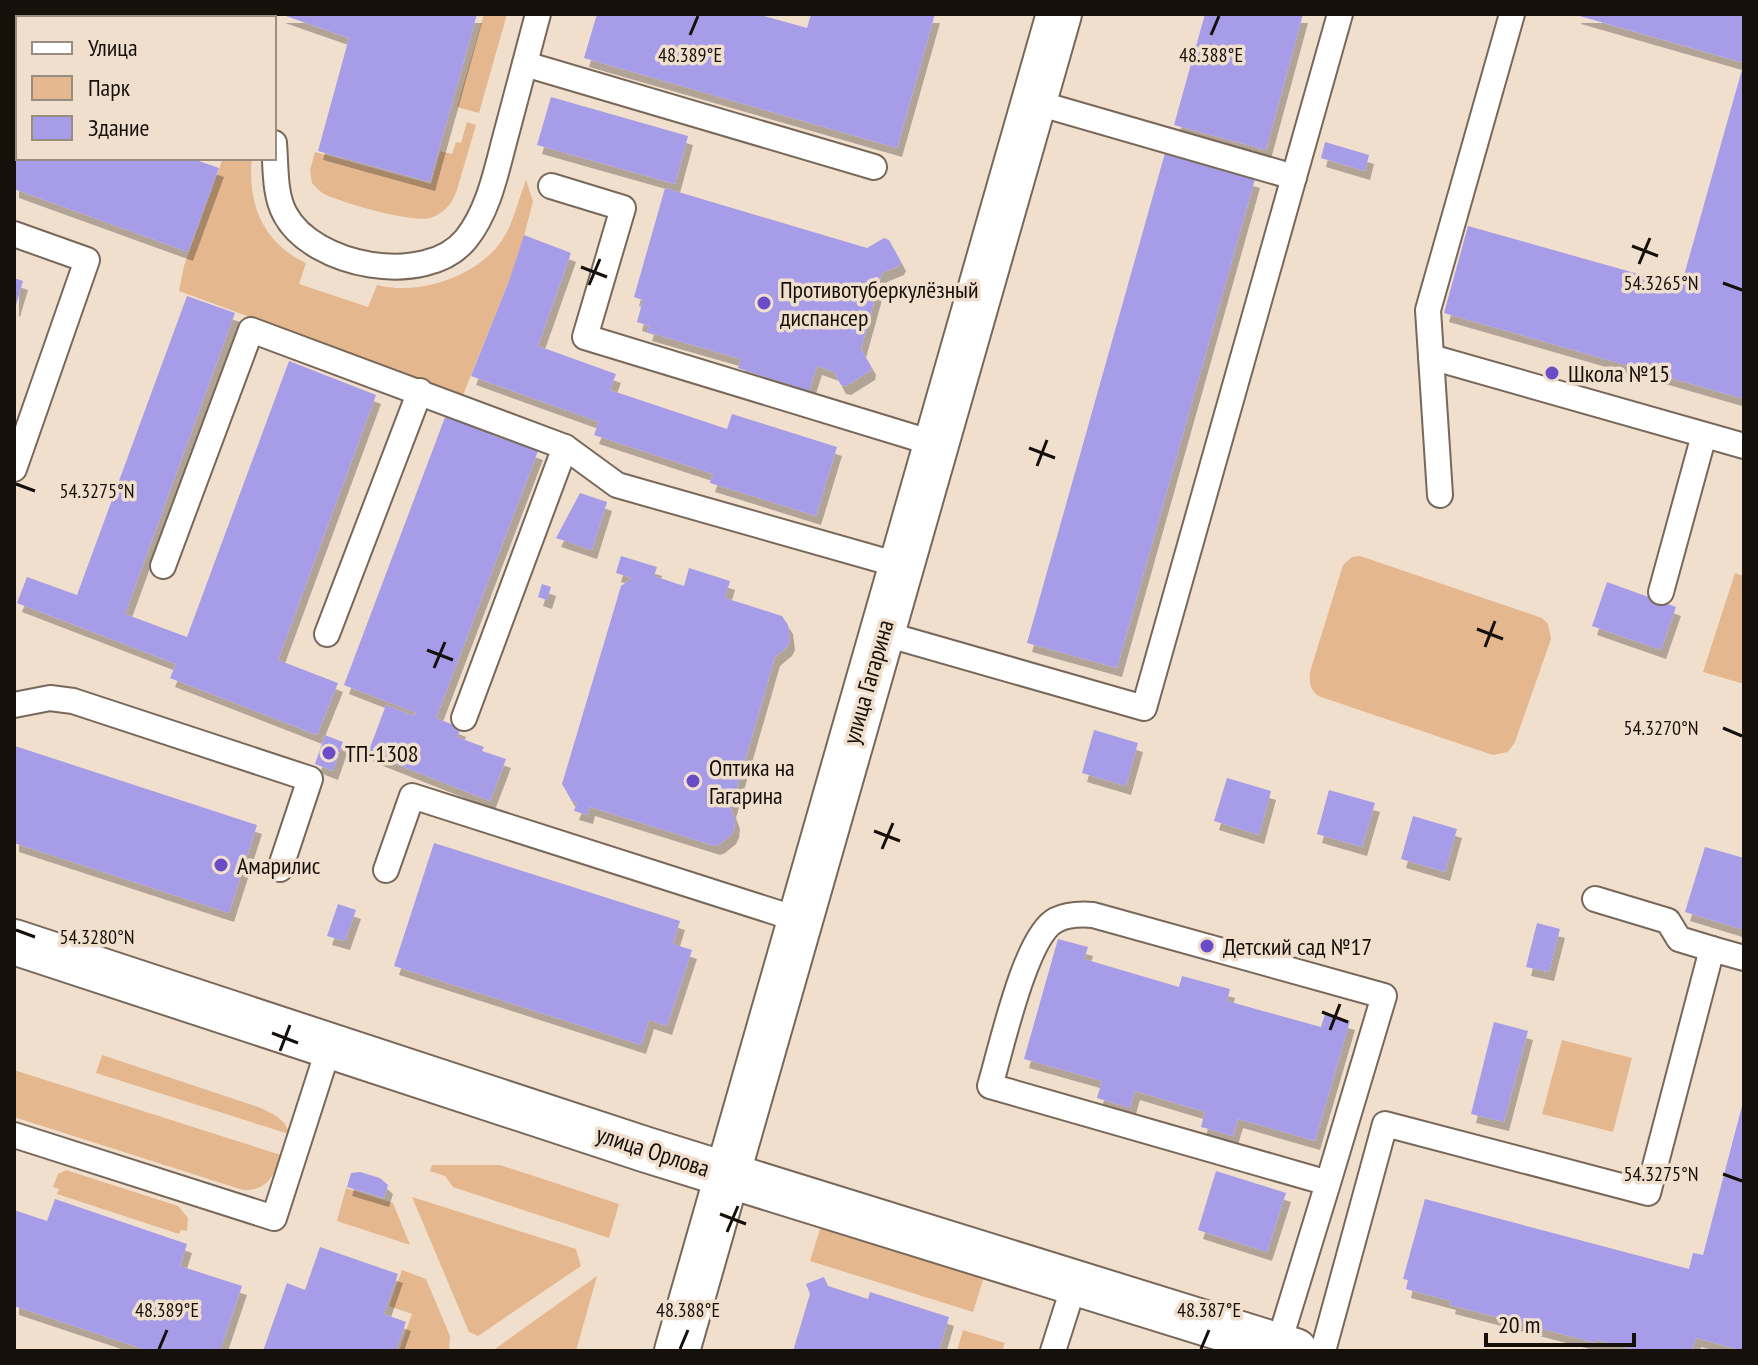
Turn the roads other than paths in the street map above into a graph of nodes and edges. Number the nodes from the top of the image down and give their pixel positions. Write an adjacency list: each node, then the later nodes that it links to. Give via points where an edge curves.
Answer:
1 (538, 14): 5 (lane)
2 (1059, 14): 6 (main road, улица Гагарина)
3 (1340, 14): 9 (lane)
4 (1512, 14): 12 (lane, via 1428,310)
5 (525, 64): 7 (lane, via 489,196 476,224 465,241 424,265 384,267 333,254 308,241 279,199); 8 (lane)
6 (1034, 102): 9 (lane); 15 (main road, улица Гагарина)
7 (276, 160)
8 (874, 167)
9 (1294, 177): 23 (lane, via 1144,708)
10 (551, 186): 15 (lane, via 623,208 585,337)
11 (14, 234): 18 (lane, via 87,260)
12 (1431, 357): 14 (lane); 19 (lane)
13 (420, 391): 17 (lane); 20 (lane, via 251,330); 24 (lane)
14 (1704, 435): 16 (lane); 22 (lane)
15 (936, 444): 21 (main road, улица Гагарина)
16 (1744, 446)
17 (565, 447): 21 (lane, via 617,485); 26 (lane)
18 (14, 469)
19 (1440, 495)
20 (163, 566)
21 (902, 566): 23 (main road, улица Гагарина)
22 (1661, 592)
23 (882, 633): 30 (main road, улица Гагарина)
24 (327, 634)
25 (14, 705): 27 (lane, via 50,698 73,701 310,779)
26 (464, 718)
27 (280, 869)
28 (386, 870): 30 (lane, via 412,796)
29 (1595, 899): 32 (lane, via 1668,921 1679,939)
30 (800, 920): 36 (main road, улица Гагарина)
31 (14, 942): 34 (main road, улица Орлова)
32 (1712, 949): 33 (lane); 43 (lane, via 1648,1193 1385,1124)
33 (1744, 958)
34 (329, 1047): 35 (lane, via 274,1218); 36 (main road, улица Орлова)
35 (14, 1135)
36 (727, 1175): 38 (main road, улица Орлова); 41 (main road, улица Гагарина)
37 (1328, 1183): 37 (lane, via 1384,996 1093,915 1054,920 1040,935 990,1086); 40 (lane)
38 (1075, 1282): 39 (main road, улица Орлова); 42 (lane)
39 (1232, 1342): 40 (main road, улица Орлова)
40 (1287, 1348)
41 (677, 1351)
42 (1053, 1351)
43 (1323, 1351)

